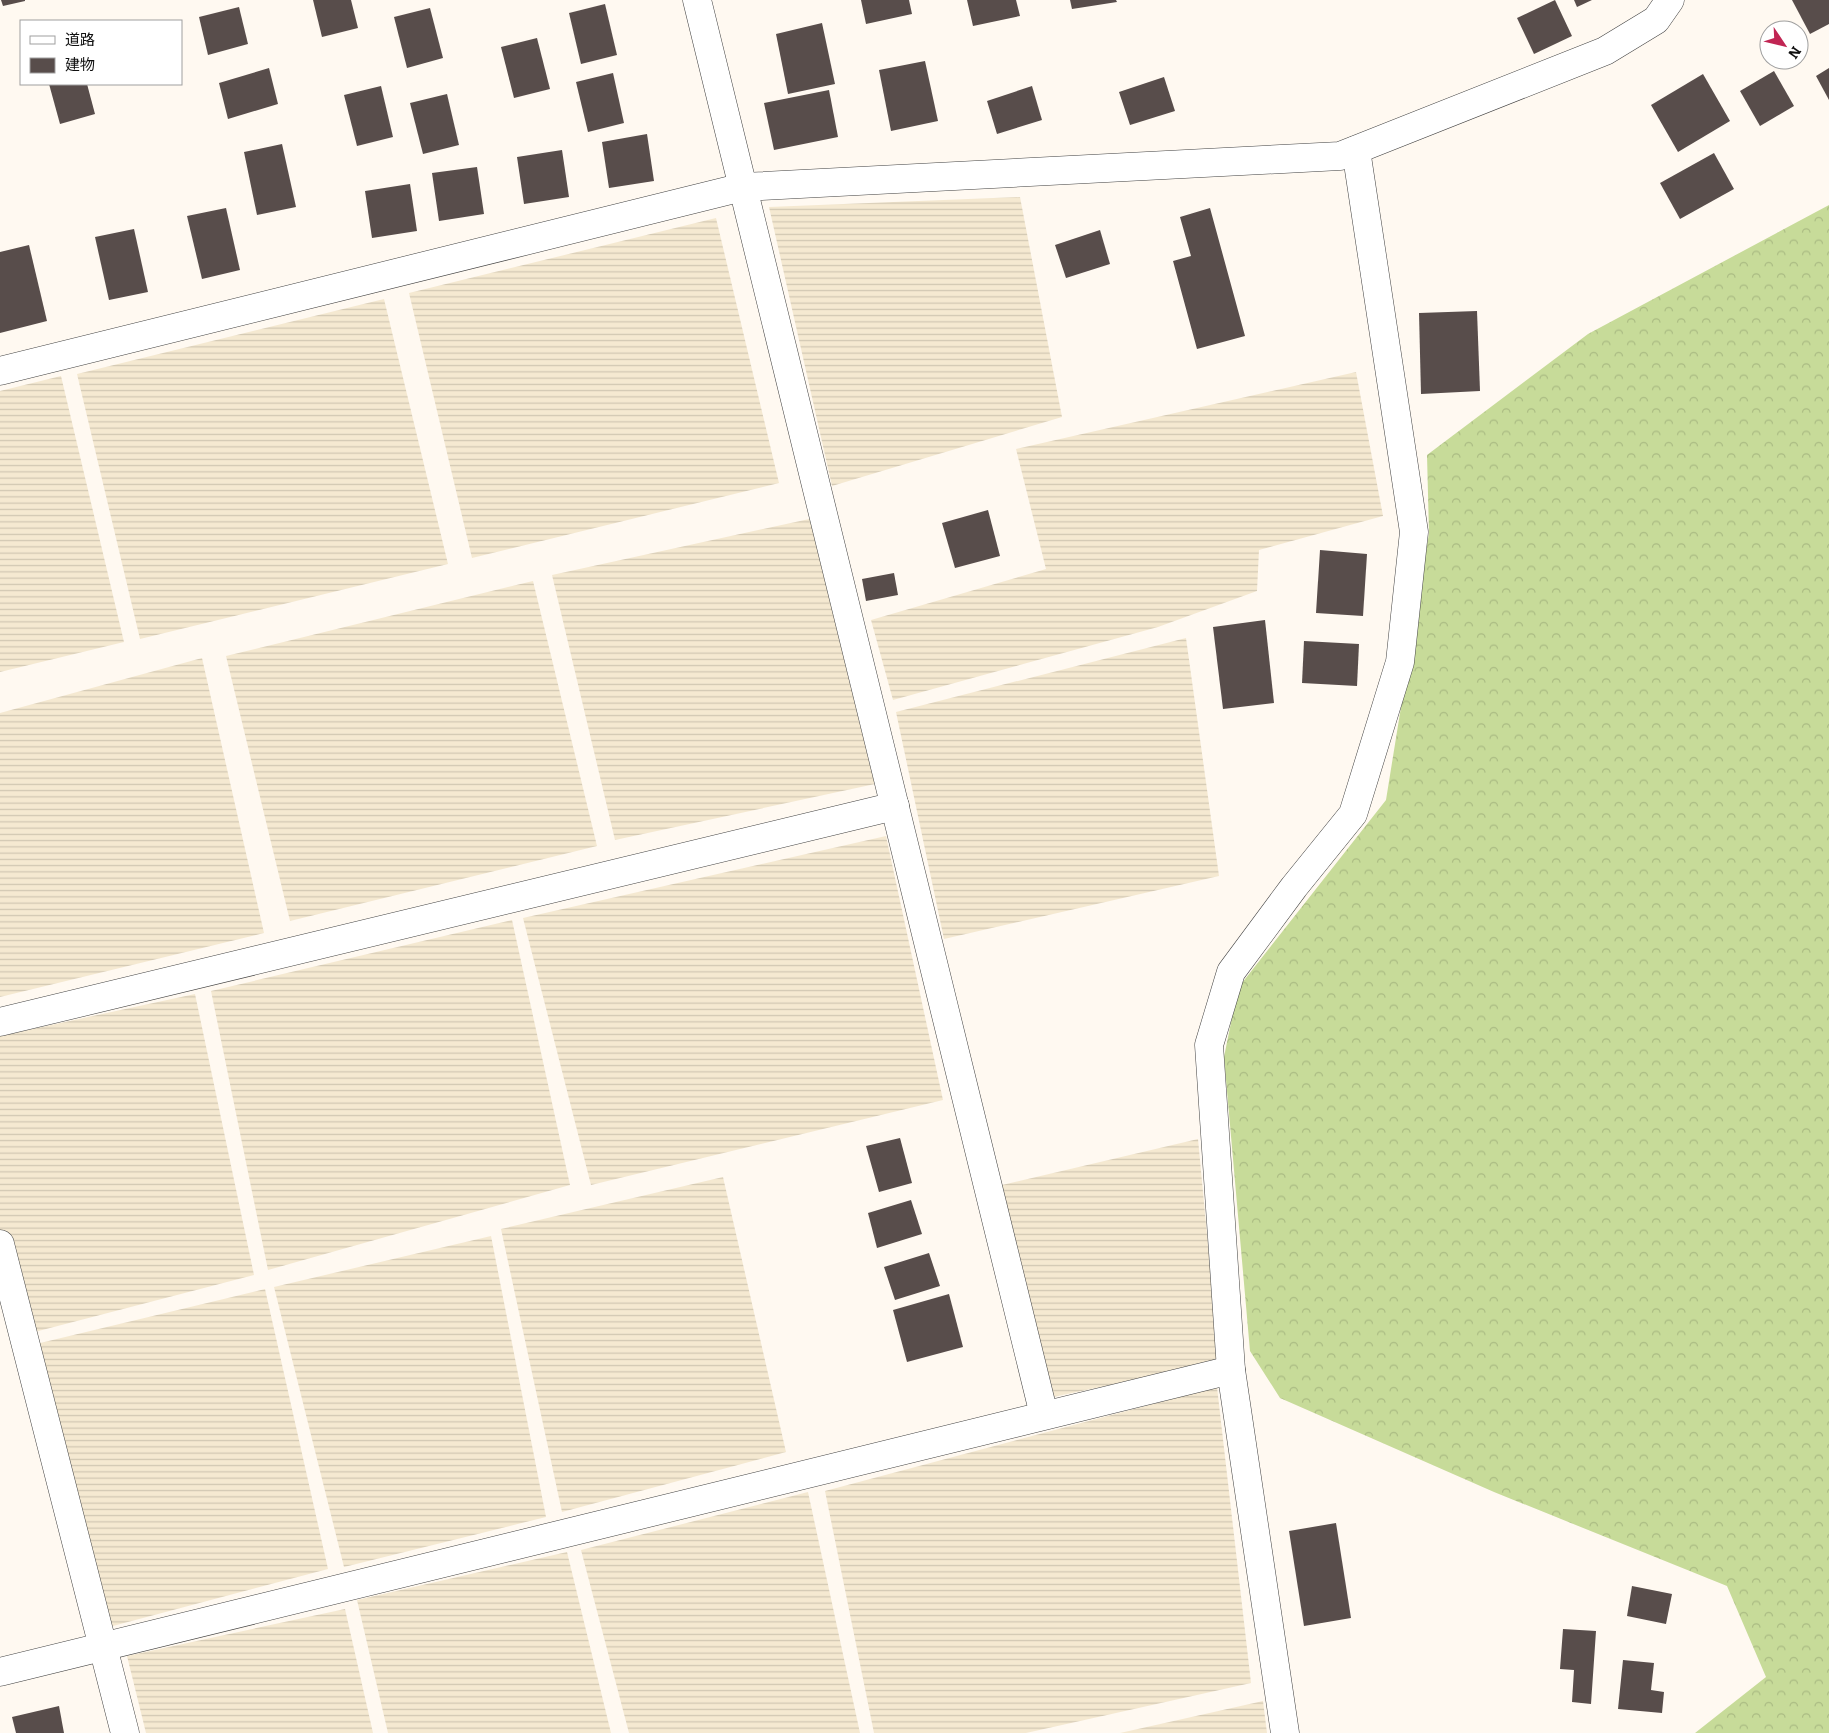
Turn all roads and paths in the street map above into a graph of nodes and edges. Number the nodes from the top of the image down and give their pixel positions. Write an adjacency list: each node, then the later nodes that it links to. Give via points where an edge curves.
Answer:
1 (697, 0): 4 (street)
2 (1670, 0): 3 (street, via 1656,20 1606,51)
3 (1356, 150): 4 (street, via 1340,156); 9 (street, via 1414,532 1400,662 1353,814 1231,972 1209,1045)
4 (743, 186): 5 (street); 6 (street)
5 (0, 371)
6 (895, 806): 7 (street); 10 (street)
7 (0, 1022)
8 (0, 1244): 11 (street)
9 (1231, 1370): 10 (street); 14 (street)
10 (1044, 1416): 11 (street)
11 (103, 1647): 12 (street); 13 (street)
12 (0, 1672)
13 (125, 1733)
14 (1285, 1733)

